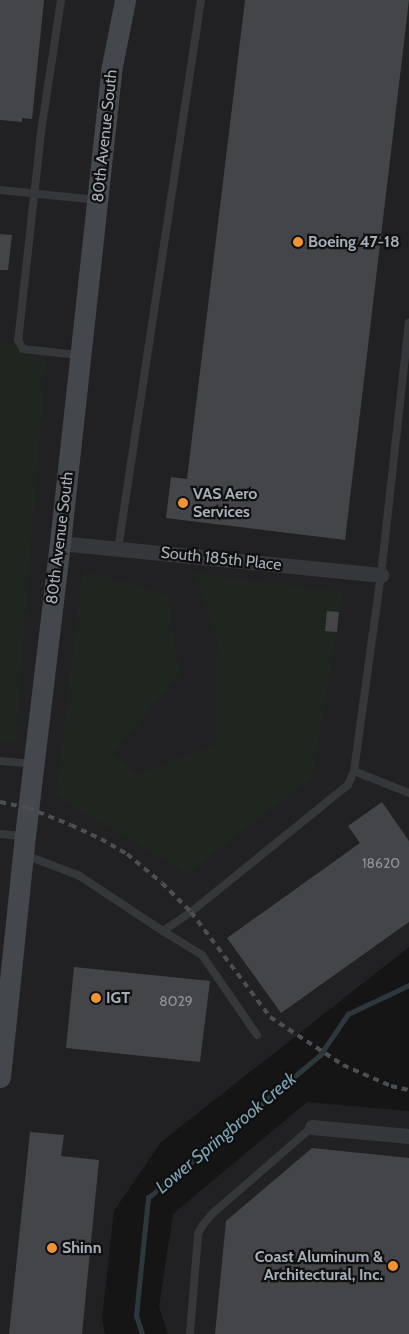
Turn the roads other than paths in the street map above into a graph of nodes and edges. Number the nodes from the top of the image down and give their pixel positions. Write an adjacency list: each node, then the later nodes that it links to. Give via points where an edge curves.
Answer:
1 (61, 0): 5 (lane)
2 (125, 0): 6 (street, 80th Avenue South, via 111,71)
3 (200, 0): 10 (lane)
4 (0, 190): 5 (lane)
5 (34, 194): 6 (lane); 8 (lane, via 18,340 23,349)
6 (99, 200): 8 (street, 80th Avenue South)
7 (409, 323): 11 (lane)
8 (81, 355): 9 (street, 80th Avenue South)
9 (60, 543): 10 (street, South 185th Place); 13 (street, 80th Avenue South)
10 (118, 549): 11 (street, South 185th Place)
11 (381, 575): 14 (lane)
12 (0, 761): 13 (lane)
13 (33, 764): 17 (street, 80th Avenue South)
14 (354, 771): 15 (lane); 18 (lane, via 348,785)
15 (409, 793)
16 (0, 834): 17 (lane)
17 (24, 845): 18 (lane, via 78,875); 19 (street, 80th Avenue South)
18 (163, 931): 20 (lane, via 202,955)
19 (5, 973): 21 (street, 80th Avenue South)
20 (258, 1035)
21 (0, 1078)
22 (312, 1127): 23 (street); 24 (lane, via 202,1226 198,1234)
23 (409, 1136)
24 (190, 1334)

